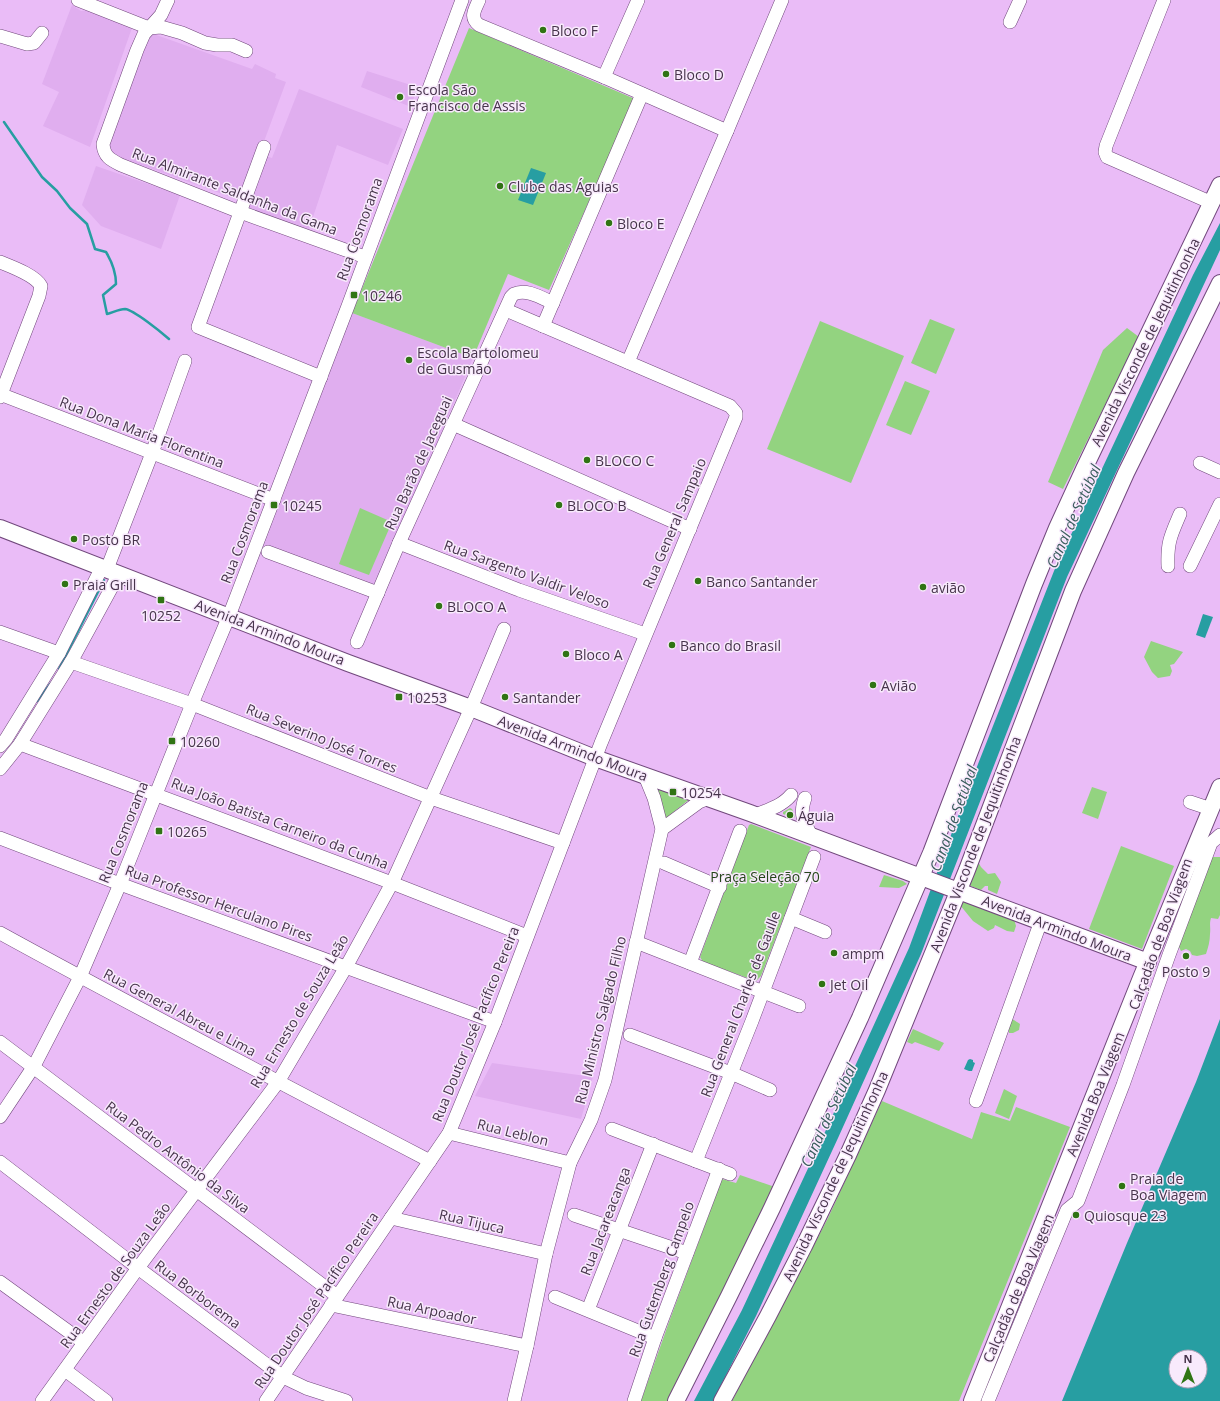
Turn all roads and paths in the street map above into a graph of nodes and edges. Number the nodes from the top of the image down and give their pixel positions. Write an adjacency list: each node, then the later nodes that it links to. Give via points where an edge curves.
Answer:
1 (78, 0): 10 (street)
2 (168, 0): 10 (street, via 161,15)
3 (462, 0): 21 (street, Rua Cosmorama)
4 (479, 0): 14 (street, via 474,21)
5 (638, 0): 14 (street)
6 (782, 0): 16 (street)
7 (1020, 0): 9 (street)
8 (1164, 0): 19 (street, via 1105,152 1107,157)
9 (1010, 22)
10 (149, 28): 13 (street, via 161,27 205,43 232,45); 20 (street, Rua Almirante Saldanha da Gama, via 137,50 103,150 108,158 121,165)
11 (42, 33): 12 (street, via 34,43 27,44)
12 (0, 36)
13 (246, 51)
14 (604, 77): 15 (street)
15 (642, 94): 16 (street); 24 (street)
16 (727, 131): 28 (street)
17 (264, 147): 20 (street)
18 (1220, 185): 19 (main road, Avenida Visconde de Jequitinhonha)
19 (1212, 203): 75 (main road, Avenida Visconde de Jequitinhonha, via 1057,528)
20 (240, 212): 21 (street, Rua Almirante Saldanha da Gama); 29 (street, via 198,327)
21 (365, 257): 29 (street, Rua Cosmorama)
22 (0, 262): 30 (street, via 33,278 41,286)
23 (1220, 283): 79 (main road, Avenida Visconde de Jequitinhonha, via 1126,473 1073,591)
24 (553, 303): 25 (street, Rua Barão de Jaceguai, via 521,291 514,294); 26 (street)
25 (506, 310): 26 (street, Rua General Sampaio); 31 (street, Rua Barão de Jaceguai)
26 (543, 326): 28 (street, Rua General Sampaio)
27 (185, 361): 32 (street)
28 (628, 362): 39 (street, Rua General Sampaio, via 730,406 736,413)
29 (321, 377): 35 (street, Rua Cosmorama)
30 (0, 395): 32 (street, Rua Dona Maria Florentina)
31 (453, 424): 39 (street); 40 (street, Rua Barão de Jaceguai)
32 (152, 453): 35 (street, Rua Dona Maria Florentina); 44 (street)
33 (1200, 463): 34 (street)
34 (1220, 472)
35 (274, 500): 46 (street, Rua Cosmorama)
36 (1220, 504): 43 (street)
37 (1180, 514): 42 (street, via 1170,537)
38 (0, 528): 44 (main road, Avenida Armindo Moura)
39 (690, 529): 49 (street, Rua General Sampaio)
40 (399, 543): 45 (street, Rua Barão de Jaceguai); 49 (street, Rua Sargento Valdir Veloso, via 519,590)
41 (268, 552): 45 (street)
42 (1168, 566)
43 (1190, 566)
44 (109, 570): 46 (main road, Avenida Armindo Moura); 51 (street); 52 (street)
45 (378, 594): 50 (street, Rua Barão de Jaceguai)
46 (229, 616): 53 (street, Rua Cosmorama); 54 (main road, Avenida Armindo Moura)
47 (504, 629): 54 (street, Rua Ernesto de Souza Leão)
48 (0, 632): 51 (street)
49 (645, 634): 57 (street, Rua General Sampaio)
50 (358, 642)
51 (59, 653): 55 (street)
52 (70, 662): 53 (street, Rua Severino José Torres); 56 (street)
53 (192, 704): 61 (street, Rua Cosmorama); 62 (street, Rua Severino José Torres)
54 (471, 708): 57 (main road, Avenida Armindo Moura); 62 (street, Rua Ernesto de Souza Leão)
55 (2, 740)
56 (20, 744): 58 (street); 61 (street, Rua João Batista Carneiro da Cunha)
57 (596, 758): 59 (main road, Avenida Armindo Moura); 72 (street, Rua Doutor José Pacífico Pereira)
58 (0, 768)
59 (645, 776): 63 (main road, Avenida Armindo Moura); 67 (street, Rua Ministro Salgado Filho)
60 (1220, 787): 65 (main road, Avenida Boa Viagem)
61 (156, 794): 76 (street, Rua João Batista Carneiro da Cunha); 77 (street, Rua Cosmorama)
62 (431, 798): 72 (street, Rua Severino José Torres); 76 (street, Rua Ernesto de Souza Leão)
63 (709, 798): 66 (main road, Avenida Armindo Moura); 67 (street, via 699,802)
64 (1190, 802): 65 (street)
65 (1211, 809): 86 (main road, Avenida Boa Viagem)
66 (755, 815): 70 (main road, Avenida Armindo Moura); 70 (street, via 772,809 788,798 795,804 803,804 805,821)
67 (662, 829): 85 (street, Rua Ministro Salgado Filho)
68 (740, 831): 78 (street)
69 (1220, 835): 133 (street, Calçadão de Boa Viagem, via 1211,843 1078,1201 1067,1210)
70 (812, 836): 75 (main road, Avenida Armindo Moura)
71 (0, 838): 77 (street, Rua Professor Herculano Pires)
72 (563, 843): 84 (street, Rua Doutor José Pacífico Pereira)
73 (814, 857): 80 (street, Rua General Charles de Gaulle)
74 (664, 863): 78 (street)
75 (926, 879): 79 (main road, Avenida Armindo Moura); 130 (main road, Avenida Visconde de Jequitinhonha, via 886,958 820,1107)
76 (392, 883): 84 (street, Rua João Batista Carneiro da Cunha); 88 (street, Rua Ernesto de Souza Leão)
77 (120, 884): 88 (street, Rua Professor Herculano Pires); 89 (street, Rua Cosmorama)
78 (720, 887): 87 (street)
79 (954, 889): 81 (main road, Avenida Armindo Moura); 131 (main road, Avenida Visconde de Jequitinhonha, via 877,1090 848,1155 768,1316)
80 (791, 918): 82 (street); 90 (street, Rua General Charles de Gaulle)
81 (1041, 921): 86 (main road, Avenida Armindo Moura); 99 (street)
82 (826, 932)
83 (0, 933): 89 (street, Rua General Abreu e Lima)
84 (527, 936): 92 (street, Rua Doutor José Pacífico Pereira)
85 (636, 942): 87 (street); 107 (street, Rua Ministro Salgado Filho, via 605,1080 592,1120)
86 (1148, 962): 132 (main road, Avenida Boa Viagem)
87 (690, 963): 90 (street)
88 (346, 967): 92 (street, Rua Professor Herculano Pires); 97 (street, Rua Ernesto de Souza Leão)
89 (80, 977): 95 (street, Rua Cosmorama); 97 (street, Rua General Abreu e Lima)
90 (762, 992): 91 (street); 96 (street, Rua General Charles de Gaulle)
91 (798, 1006)
92 (495, 1022): 102 (street, Rua Doutor José Pacífico Pereira)
93 (630, 1035): 96 (street)
94 (0, 1042): 95 (street, Rua Pedro Antônio da Silva)
95 (34, 1066): 100 (street, Rua Cosmorama); 108 (street, Rua Pedro Antônio da Silva)
96 (731, 1073): 98 (street); 105 (street, Rua General Charles de Gaulle)
97 (278, 1082): 104 (street, Rua General Abreu e Lima); 108 (street, Rua Ernesto de Souza Leão)
98 (770, 1090)
99 (976, 1101)
100 (0, 1117)
101 (612, 1129): 103 (street)
102 (449, 1133): 104 (street, Rua Doutor José Pacífico Pereira); 107 (street, Rua Leblon)
103 (653, 1144): 105 (street); 111 (street, Rua Jacareacanga)
104 (430, 1161): 110 (street, Rua Doutor José Pacífico Pereira)
105 (696, 1161): 112 (street, Rua Gutemberg Campelo, via 724,1172)
106 (0, 1162): 114 (street, Rua Borborema)
107 (570, 1163): 113 (street, Rua Ministro Salgado Filho)
108 (196, 1191): 114 (street, Rua Ernesto de Souza Leão); 117 (street, Rua Pedro Antônio da Silva)
109 (574, 1215): 111 (street)
110 (391, 1218): 113 (street, Rua Tijuca); 117 (street, Rua Doutor José Pacífico Pereira)
111 (618, 1231): 112 (street); 118 (street, Rua Jacareacanga)
112 (687, 1253): 119 (street, Rua Gutemberg Campelo)
113 (546, 1254): 121 (street, Rua Ministro Salgado Filho)
114 (138, 1268): 120 (street, Rua Ernesto de Souza Leão); 123 (street, Rua Borborema)
115 (0, 1282): 120 (street)
116 (555, 1297): 118 (street)
117 (334, 1301): 121 (street, Rua Arpoador); 123 (street, Rua Doutor José Pacífico Pereira)
118 (588, 1310): 119 (street)
119 (655, 1338): 129 (street, Rua Gutemberg Campelo)
120 (83, 1342): 122 (street, Rua Ernesto de Souza Leão)
121 (527, 1346): 128 (street, Rua Ministro Salgado Filho)
122 (65, 1370): 124 (street, Rua Ernesto de Souza Leão); 125 (street)
123 (283, 1377): 126 (street, Rua Doutor José Pacífico Pereira); 127 (street, Rua Borborema, via 306,1388)
124 (42, 1401)
125 (106, 1401)
126 (266, 1401)
127 (346, 1401)
128 (514, 1401)
129 (634, 1401)
130 (676, 1401)
131 (722, 1401)
132 (972, 1401)
133 (988, 1401)

